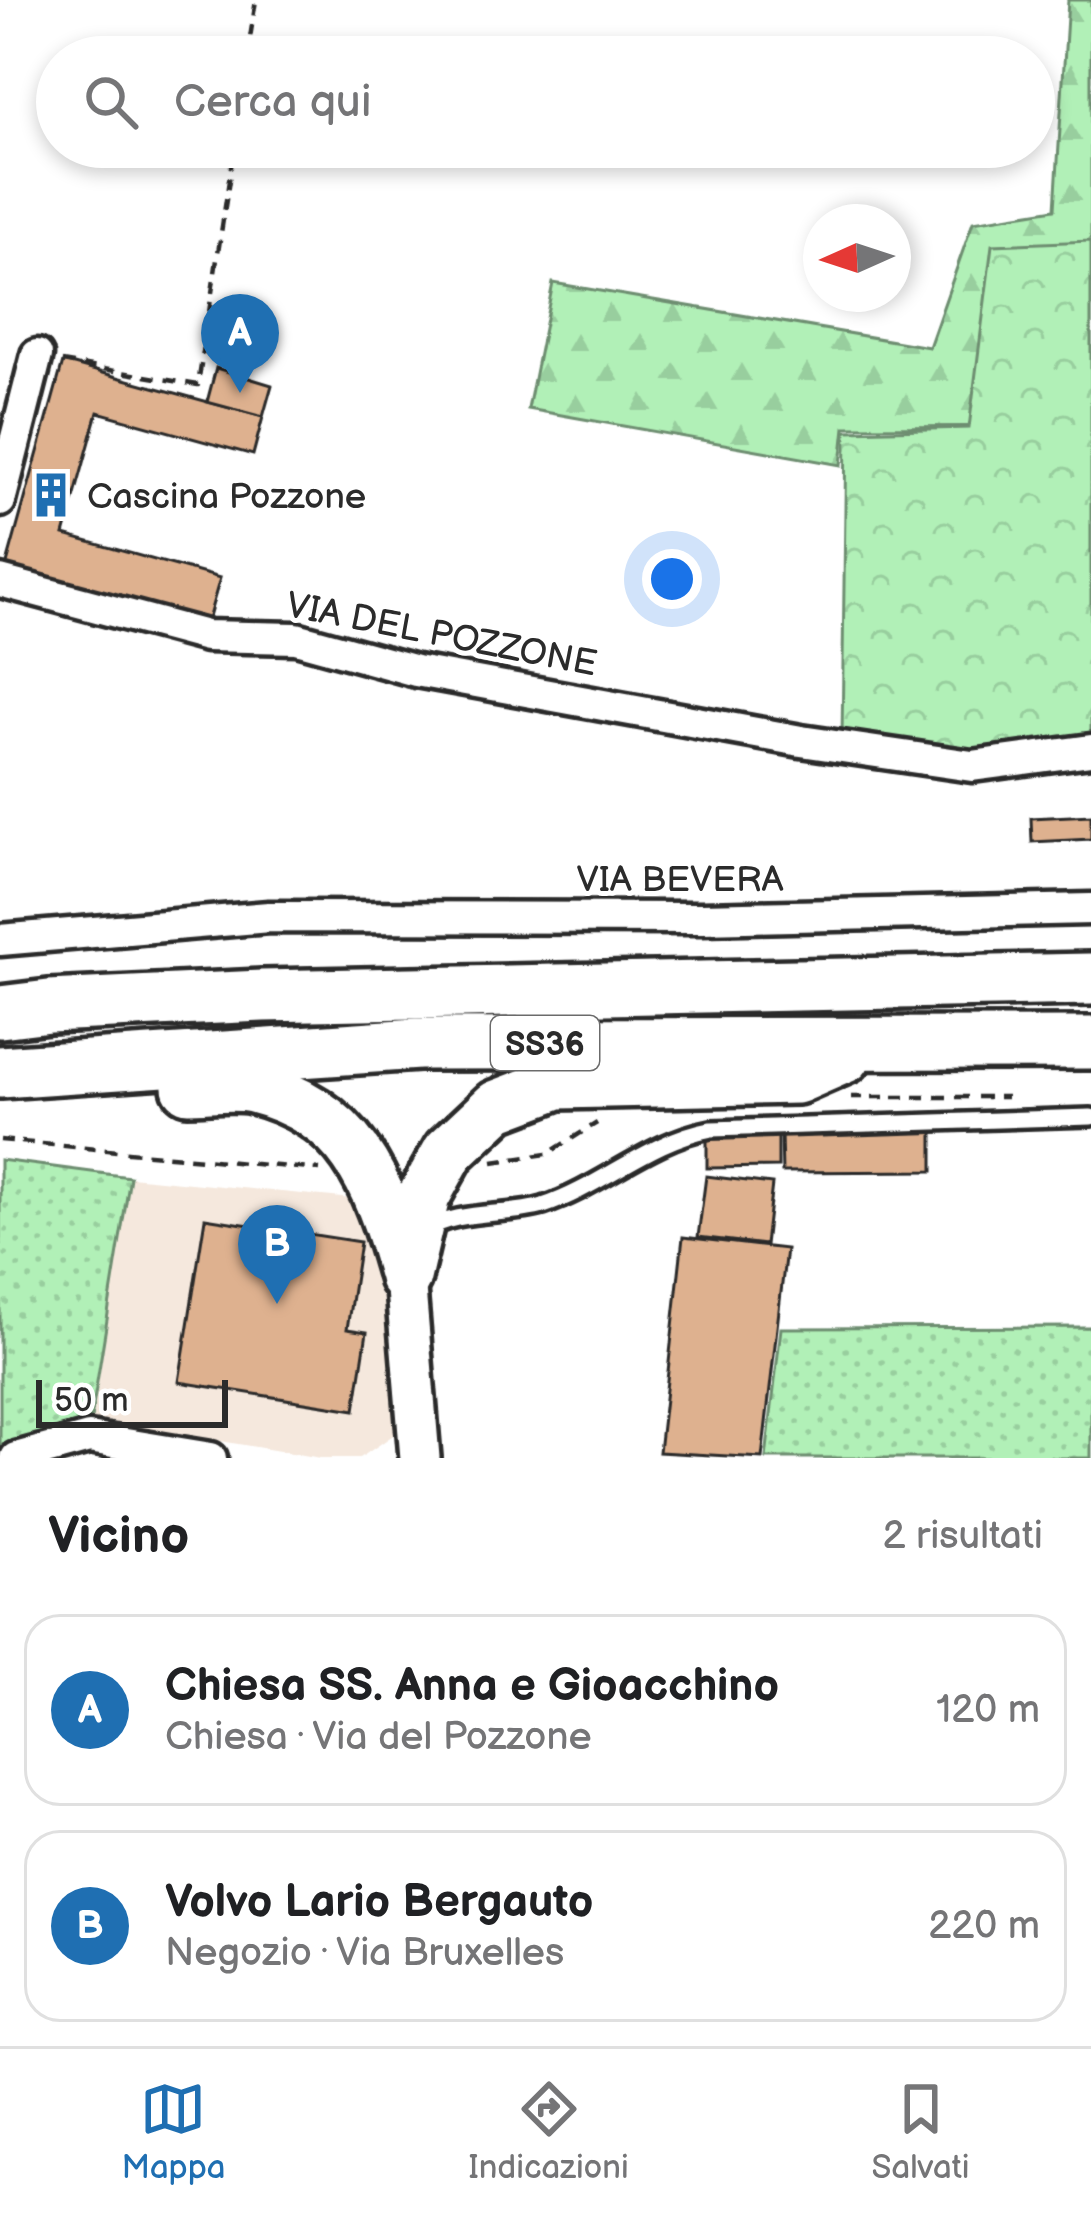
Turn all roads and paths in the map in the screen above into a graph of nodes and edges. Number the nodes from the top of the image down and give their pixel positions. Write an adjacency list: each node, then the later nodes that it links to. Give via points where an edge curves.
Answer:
1 (256, 0): 2 (path)
2 (250, 36)
3 (231, 168): 4 (path, via 198,385)
4 (37, 355): 5 (street)
5 (0, 501)
6 (0, 581): 7 (street, VIA DEL POZZONE, via 206,635 296,638 416,671 801,741 972,766)
7 (1091, 750)
8 (1091, 909): 9 (street, VIA BEVERA, via 269,916)
9 (0, 940)
10 (1091, 955): 12 (highway)
11 (1091, 979): 12 (highway, SS36)
12 (900, 983): 13 (highway, SS36, via 262,996)
13 (0, 1012)
14 (878, 1042): 15 (highway, SS36); 16 (highway, SS36, via 418,1043); 24 (highway, via 797,1078 558,1083 497,1106 449,1151 424,1196)
15 (1091, 1042)
16 (18, 1070): 24 (highway, via 76,1090 250,1086 305,1108 354,1146 386,1207)
17 (852, 1097): 18 (path)
18 (1019, 1097)
19 (1091, 1117): 24 (lane, via 694,1132 551,1203 435,1224)
20 (597, 1123): 22 (path, via 547,1154)
21 (0, 1140): 23 (path)
22 (484, 1163)
23 (320, 1170)
24 (405, 1277): 27 (street)
25 (198, 1457): 26 (street, via 89,1438)
26 (16, 1458)
27 (420, 1458)

